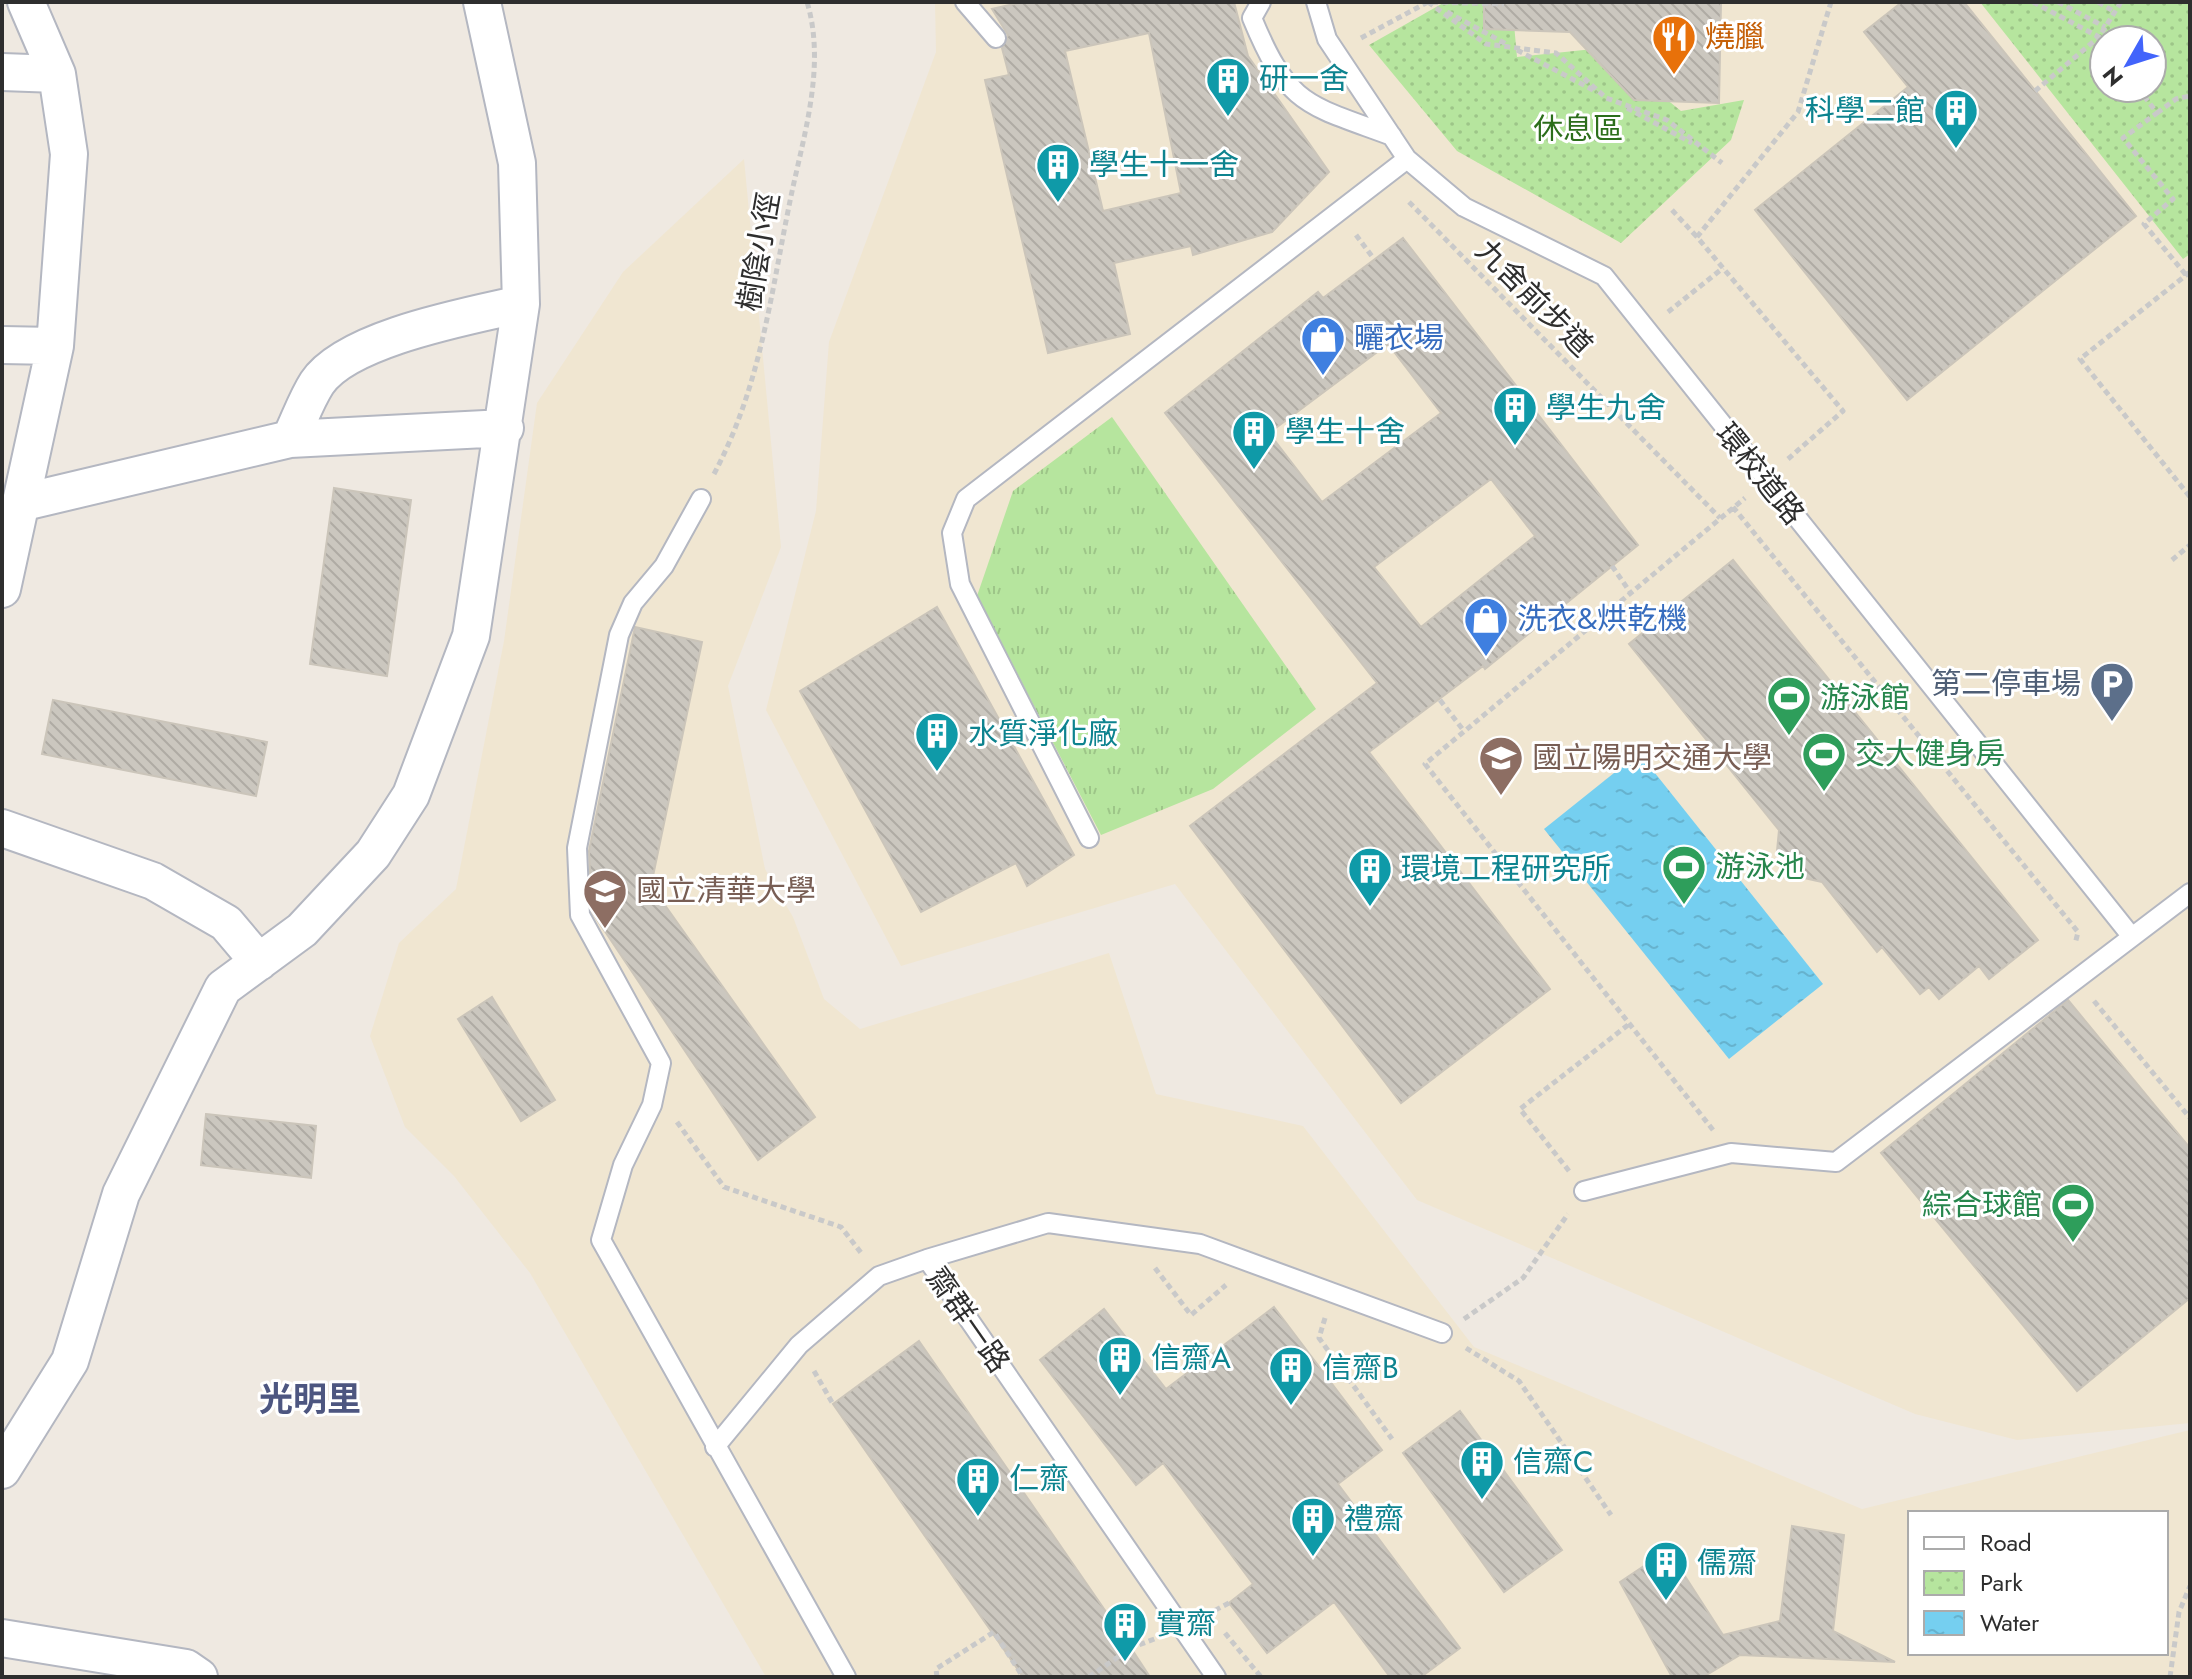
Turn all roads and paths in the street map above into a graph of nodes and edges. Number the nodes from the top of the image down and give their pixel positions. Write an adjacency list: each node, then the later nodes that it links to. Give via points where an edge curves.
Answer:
1 (26, 2): 22 (street)
2 (482, 2): 36 (street, via 517,163)
3 (807, 2): 44 (path, 樹陰小徑, via 814,75 769,324 723,458)
4 (965, 2): 18 (lane)
5 (1261, 2): 27 (lane, via 1252,18 1273,68 1307,105)
6 (1316, 2): 20 (lane, 環校道路)
7 (1428, 2): 13 (path); 20 (path); 28 (path); 28 (path, via 1486,44 1556,53 1606,98 1667,120)
8 (1831, 2): 33 (path, via 1798,112)
9 (2033, 2): 17 (path)
10 (2058, 2): 15 (path)
11 (2098, 2): 14 (path)
12 (2121, 2): 14 (path)
13 (1504, 4)
14 (2115, 12): 16 (path)
15 (2099, 24)
16 (2107, 24)
17 (2088, 31)
18 (996, 38)
19 (2088, 46): 23 (path)
20 (1338, 56): 27 (lane, 環校道路)
21 (2, 72): 22 (street)
22 (57, 74): 39 (street, via 69,154)
23 (2035, 91)
24 (2190, 96): 26 (path)
25 (2150, 104): 26 (path)
26 (2157, 113): 35 (path, via 2123,138 2173,199 2144,224)
27 (1392, 136): 29 (lane, 環校道路)
28 (1707, 151): 30 (path)
29 (1407, 159): 31 (lane); 37 (lane, 環校道路, via 1464,207 1604,276)
30 (1722, 163)
31 (1384, 177): 47 (path, 九舍前步道); 56 (lane, via 966,499 952,533 960,584)
32 (1672, 210): 33 (path)
33 (1697, 237): 34 (path)
34 (1723, 268): 37 (path); 42 (path, via 1843,411)
35 (2188, 273): 43 (path, via 2080,359)
36 (521, 304): 40 (street); 41 (street, via 452,320 349,356 318,381)
37 (1646, 330): 42 (lane, 環校道路)
38 (2, 345): 39 (street)
39 (55, 346): 45 (street)
40 (505, 428): 41 (street); 59 (street, via 471,636 411,795 373,854 302,930)
41 (290, 439): 45 (street)
42 (1765, 481): 46 (path); 58 (lane, 環校道路)
43 (2190, 497)
44 (701, 499): 62 (lane, via 664,566 633,603 619,635 577,848 580,915 661,1063)
45 (20, 503): 51 (street)
46 (1733, 507): 47 (path); 60 (path, via 2078,932 2069,967)
47 (1720, 518): 52 (path)
48 (2190, 545): 49 (path)
49 (2172, 560)
50 (1612, 566): 52 (path)
51 (3, 580)
52 (1630, 592): 54 (path)
53 (1440, 700): 54 (path)
54 (1464, 731): 61 (path, via 1425,764)
55 (2, 828): 59 (street, via 153,881 226,923)
56 (1089, 838)
57 (2190, 893): 58 (lane)
58 (2132, 937): 60 (lane)
59 (259, 962): 74 (street, via 223,988 121,1194 70,1361)
60 (2075, 978): 63 (path); 64 (lane, via 1836,1162)
61 (1628, 1025): 64 (path); 65 (path, via 1520,1109)
62 (655, 1092): 69 (path, via 724,1187 841,1227); 73 (lane, via 623,1165 601,1240)
63 (2190, 1118)
64 (1731, 1153): 65 (lane)
65 (1584, 1191): 71 (path, via 1523,1278)
66 (1154, 1238): 67 (lane, via 1048,1223); 68 (lane, via 1200,1244); 68 (path, via 1150,1262 1191,1315)
67 (927, 1259): 69 (lane, 齋群一路); 85 (lane, 齋群一路)
68 (1252, 1264): 70 (lane)
69 (879, 1276): 73 (lane, 齋群一路, via 799,1345)
70 (1331, 1294): 71 (lane); 72 (path, via 1319,1338)
71 (1442, 1333): 75 (path, via 1519,1381)
72 (1392, 1439)
73 (715, 1447): 81 (lane)
74 (2, 1470)
75 (1611, 1515)
76 (2190, 1586): 87 (path, via 2179,1612)
77 (1209, 1613): 86 (path)
78 (2, 1638): 80 (street, via 186,1668)
79 (1131, 1648): 84 (path)
80 (199, 1677)
81 (846, 1677)
82 (937, 1677): 83 (path, via 936,1669 994,1632)
83 (1023, 1677)
84 (1089, 1677)
85 (1216, 1677)
86 (1261, 1677)
87 (2170, 1677)

